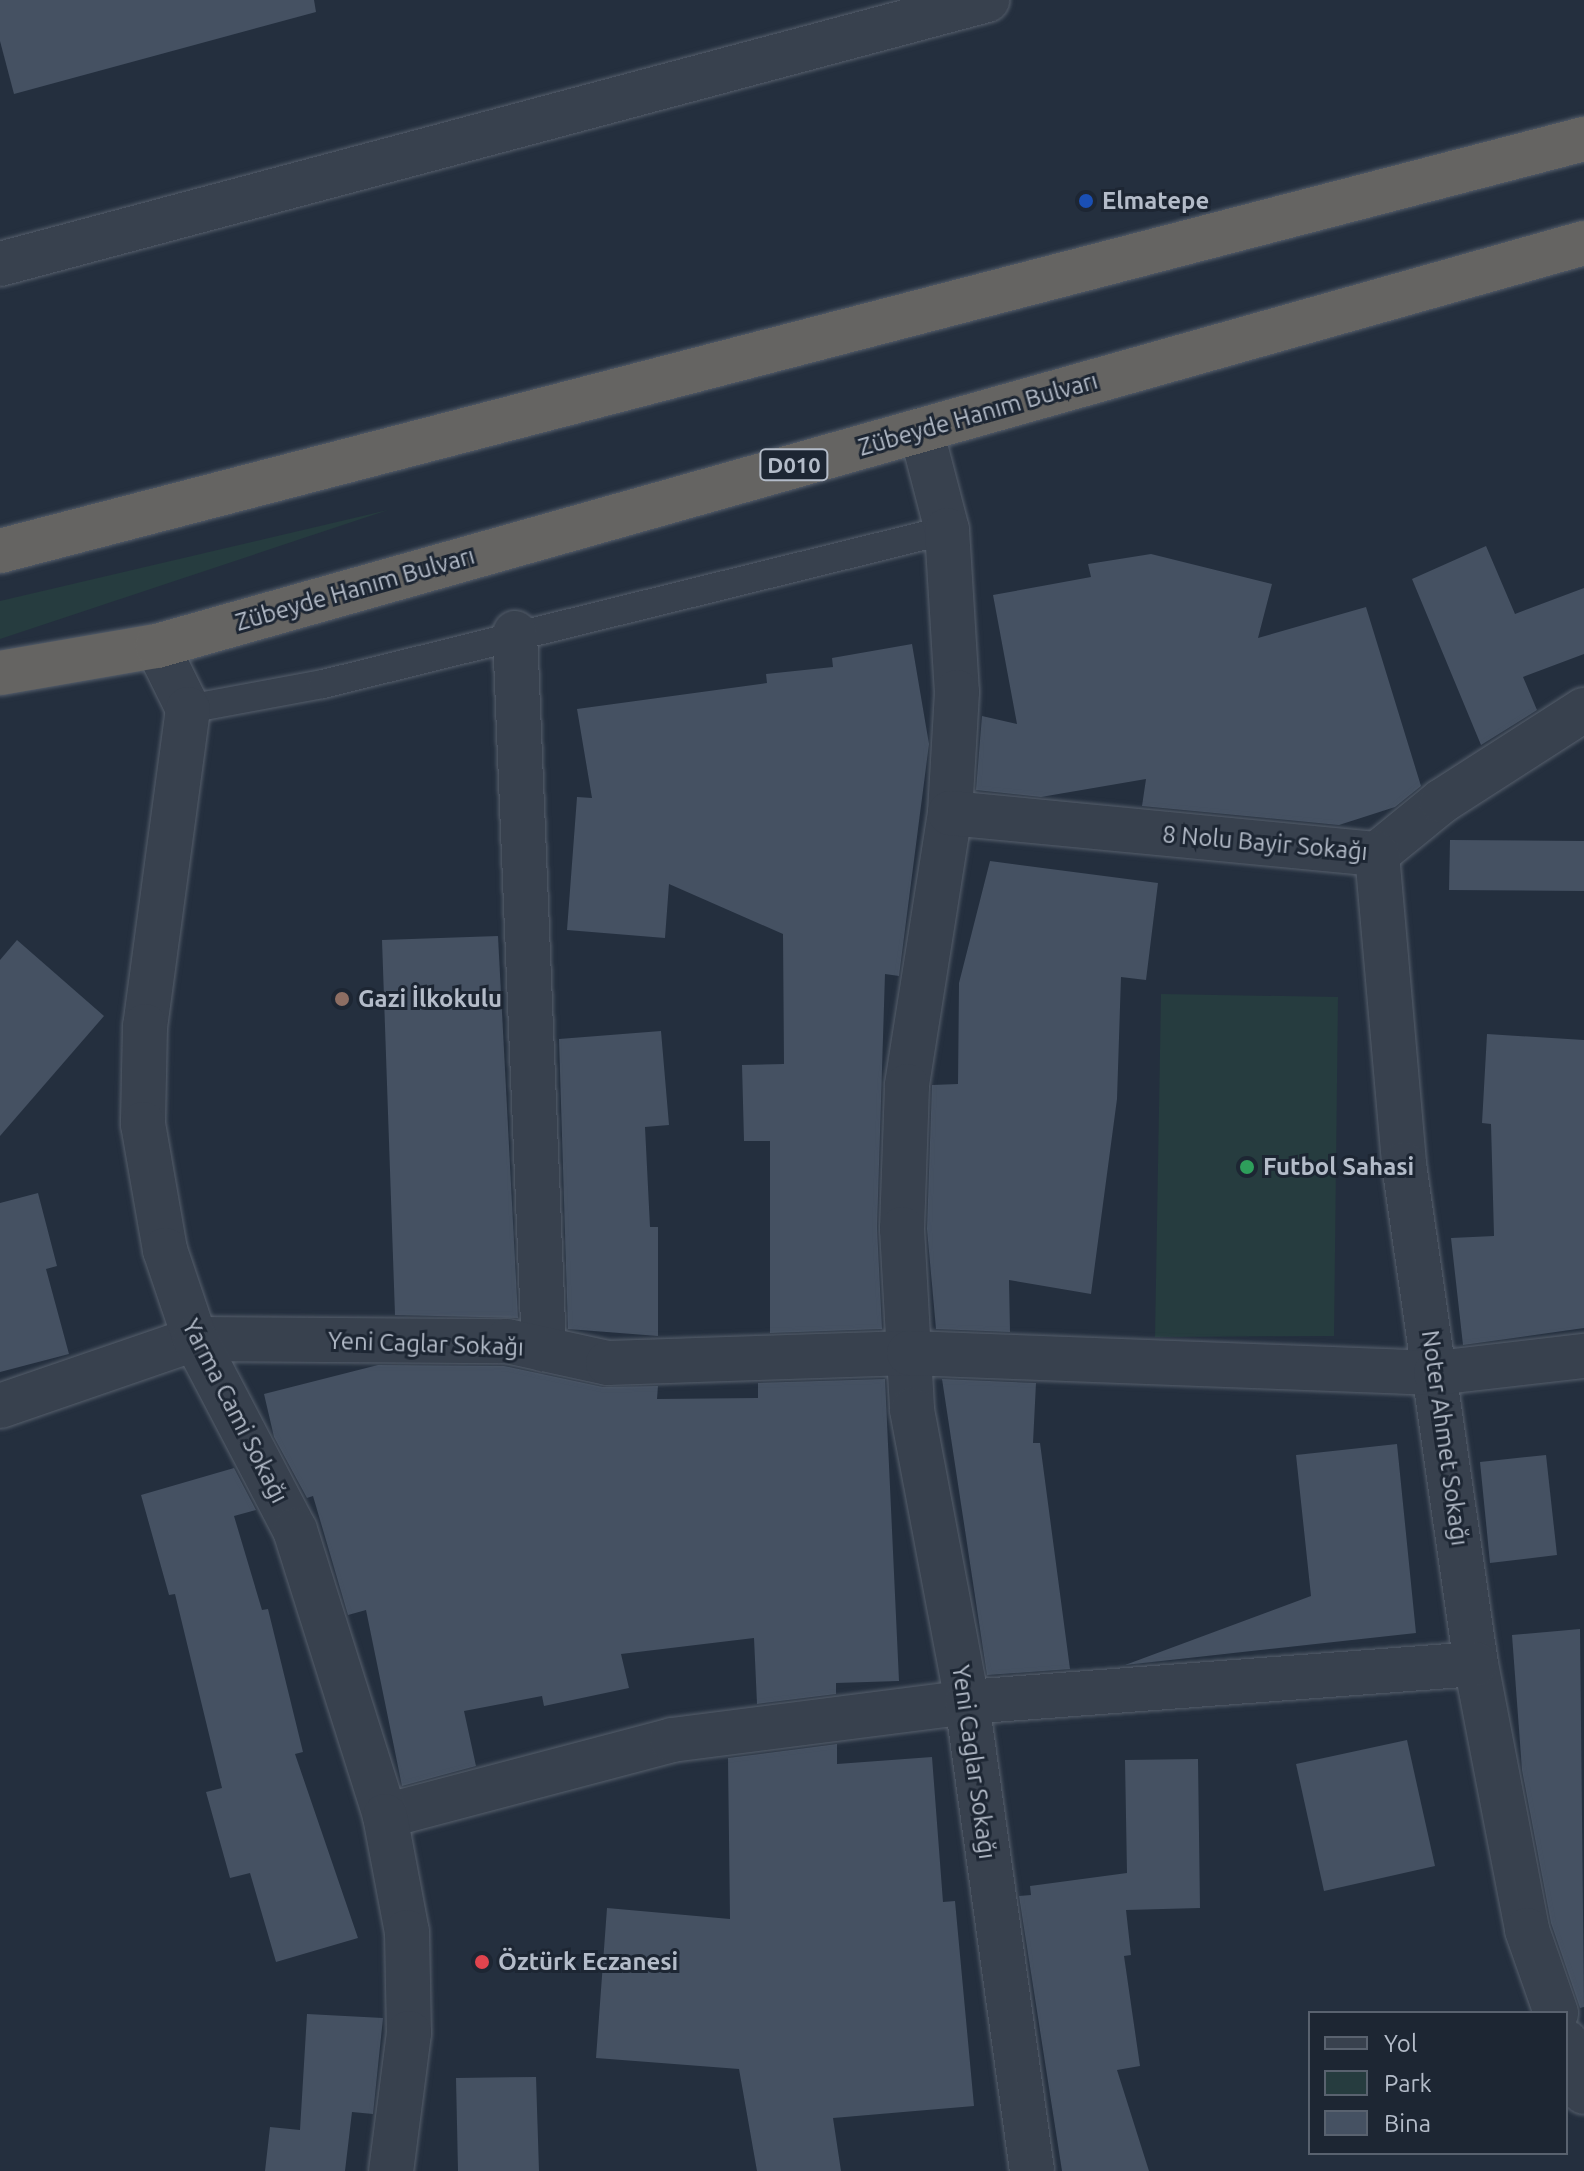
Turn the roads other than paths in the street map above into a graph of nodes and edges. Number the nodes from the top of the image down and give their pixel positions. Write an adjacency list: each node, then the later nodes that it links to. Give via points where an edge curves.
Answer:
1 (987, 0): 4 (street)
2 (1584, 139): 7 (highway)
3 (1584, 243): 5 (highway, Zübeyde Hanım Bulvarı / D010)
4 (0, 264)
5 (921, 430): 6 (street); 9 (highway, Zübeyde Hanım Bulvarı / D010)
6 (947, 530): 8 (lane); 13 (street, via 957,692)
7 (0, 551)
8 (515, 633): 11 (lane, via 323,684); 16 (street)
9 (157, 646): 10 (highway, Zübeyde Hanım Bulvarı / D010); 11 (street)
10 (0, 673)
11 (188, 709): 15 (street, Yarma Cami Sokağı, via 145,1026 143,1124 165,1250)
12 (1584, 710): 14 (street, 8 Nolu Bayir Sokağı, via 1442,801)
13 (950, 813): 14 (street, 8 Nolu Bayir Sokağı); 17 (street, via 907,1086 902,1229)
14 (1377, 854): 19 (street, Noter Ahmet Sokağı, via 1388,1033)
15 (195, 1339): 16 (street, Yeni Caglar Sokağı, via 507,1341); 20 (street, Yeni Caglar Sokağı); 23 (street, Yarma Cami Sokağı, via 295,1530)
16 (544, 1349): 17 (street, Yeni Caglar Sokağı, via 608,1363)
17 (909, 1353): 19 (street, Yeni Caglar Sokağı); 22 (street, Yeni Caglar Sokağı, via 912,1410)
18 (1584, 1356): 19 (street, Yeni Caglar Sokağı)
19 (1436, 1373): 21 (street, Noter Ahmet Sokağı)
20 (0, 1406)
21 (1476, 1664): 22 (street); 24 (street, Noter Ahmet Sokağı, via 1527,1930)
22 (967, 1702): 23 (street, via 672,1740); 28 (street, Yeni Caglar Sokağı)
23 (385, 1816): 27 (street, Yarma Cami Sokağı, via 407,1932 409,2033)
24 (1555, 2011)
25 (1568, 2048): 26 (street)
26 (1584, 2092)
27 (391, 2171)
28 (1032, 2171)

